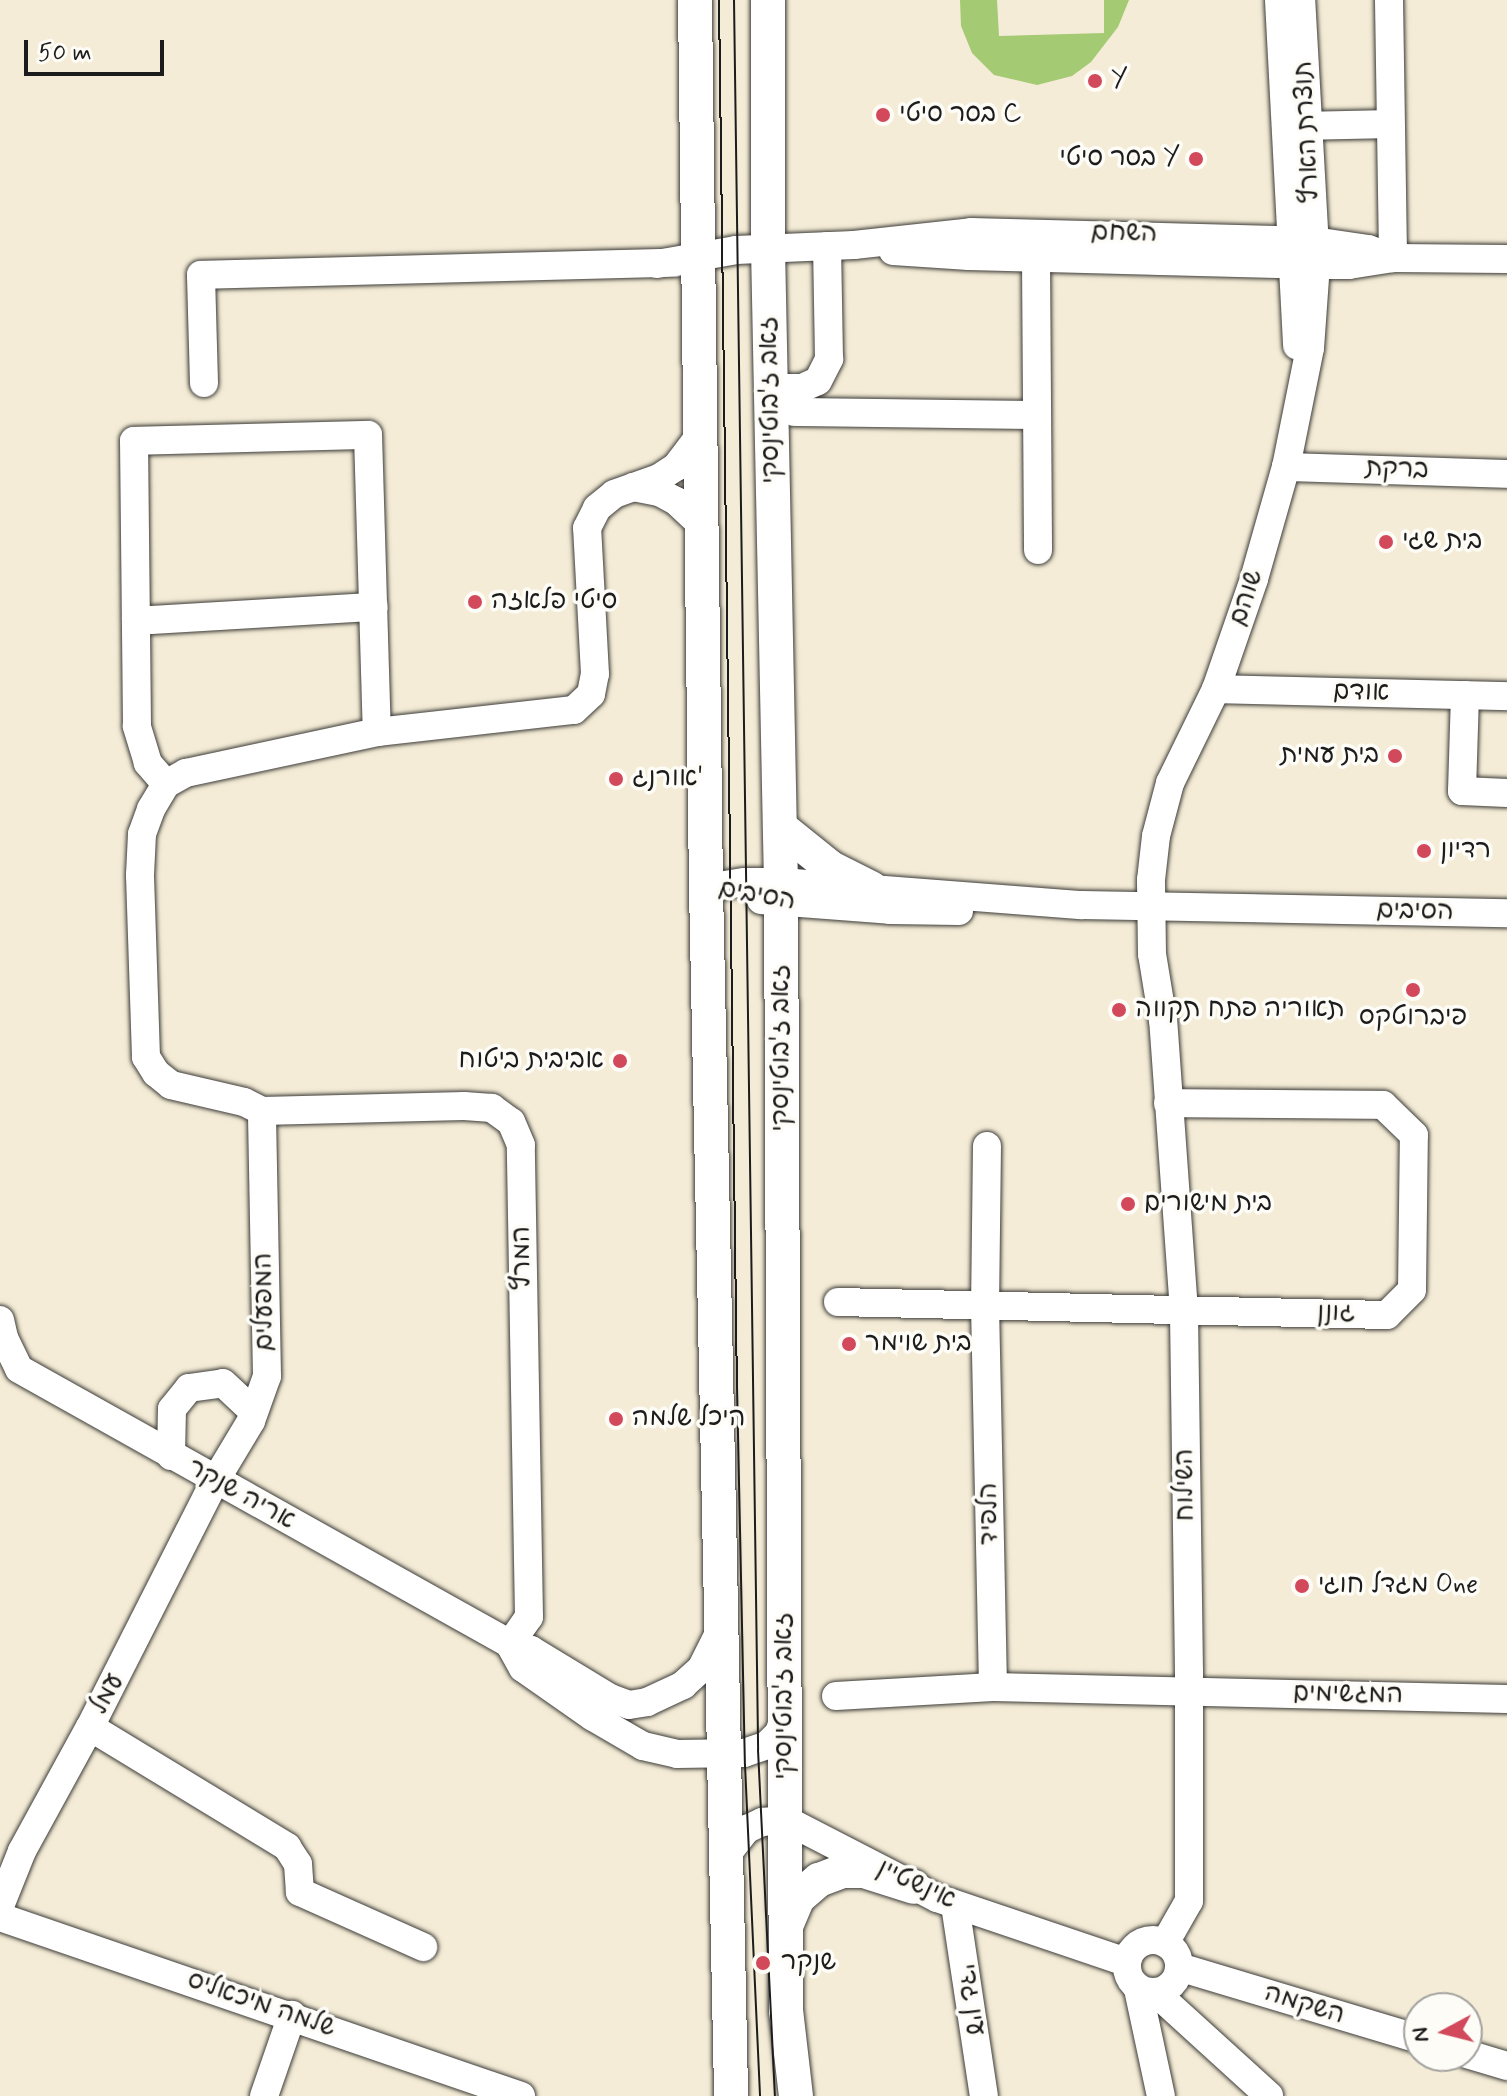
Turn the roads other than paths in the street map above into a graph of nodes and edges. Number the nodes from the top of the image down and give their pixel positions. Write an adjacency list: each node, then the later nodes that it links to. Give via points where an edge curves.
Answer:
1 (695, 0): 17 (main road)
2 (768, 0): 12 (main road, זאב ז'בוטינסקי)
3 (1279, 0): 6 (street, תוצרת הארץ)
4 (1301, 0): 6 (street, תוצרת הארץ)
5 (1389, 0): 7 (street)
6 (1294, 64): 8 (street, תוצרת הארץ); 9 (street, תוצרת הארץ)
7 (1390, 124): 8 (street); 15 (street)
8 (1305, 126): 13 (street, תוצרת הארץ)
9 (1289, 183): 10 (street, via 1269,219); 13 (street, תוצרת הארץ)
10 (1236, 237): 11 (street, השחם); 13 (street, השחם)
11 (1120, 247): 13 (street, השחם); 14 (street, השחם, via 939,233); 16 (street, השחם)
12 (768, 248): 14 (street, השחם); 17 (street, השחם); 20 (main road, זאב ז'בוטינסקי)
13 (1304, 253): 15 (street, השחם, via 1368,249); 23 (street, שוהם, via 1310,348)
14 (836, 254): 16 (street, השחם); 20 (street, via 846,279 847,352 829,359 818,381 782,388)
15 (1393, 258): 18 (street, השחם)
16 (1036, 259): 21 (street)
17 (697, 260): 19 (street, השחם, via 201,275); 22 (main road)
18 (1505, 264)
19 (204, 383)
20 (782, 404): 21 (street); 36 (main road, זאב ז'בוטינסקי)
21 (1037, 415): 27 (street)
22 (699, 437): 25 (street, via 676,467); 26 (main road)
23 (1286, 467): 24 (street, ברקת); 30 (street, שוהם, via 1266,570)
24 (1507, 474)
25 (633, 487): 26 (street, via 676,501); 33 (street, via 597,508 587,528 595,674 591,694 574,710)
26 (701, 524): 37 (main road)
27 (1038, 550)
28 (374, 607): 29 (street); 29 (street, via 368,435 134,441); 33 (street)
29 (136, 621): 34 (street, via 141,747)
30 (1216, 689): 31 (street, אודם); 41 (street, שוהם, via 1170,783 1153,856)
31 (1465, 695): 32 (street, אודם); 35 (street, via 1462,791)
32 (1507, 696)
33 (377, 732): 34 (street, via 213,766)
34 (166, 784): 44 (street, via 151,809 140,850 146,1057 171,1085)
35 (1507, 793)
36 (780, 827): 38 (main road, via 831,868); 39 (main road, זאב ז'בוטינסקי)
37 (706, 888): 39 (street, הסיבים); 53 (main road)
38 (871, 888): 39 (street, הסיבים); 40 (street, הסיבים)
39 (781, 892): 40 (street, הסיבים, via 967,911); 59 (main road, זאב ז'בוטינסקי)
40 (1082, 905): 41 (street, הסיבים)
41 (1160, 907): 42 (street, הסיבים); 43 (street, השילוח, via 1152,954)
42 (1507, 913)
43 (1168, 1103): 48 (street, השילוח); 48 (street, גונן, via 1383,1105 1414,1135 1412,1290 1387,1315)
44 (262, 1111): 50 (street, המפעלים, via 267,1376); 54 (street, המרץ, via 464,1106 492,1108 511,1122 521,1145 529,1617)
45 (987, 1146): 47 (street, הלפיד)
46 (838, 1302): 47 (street, גונן)
47 (985, 1305): 48 (street, גונן); 55 (street, הלפיד)
48 (1184, 1311): 56 (street, השילוח)
49 (0, 1320): 51 (street, אריה שנקר, via 19,1369)
50 (254, 1412): 51 (street, via 223,1383 189,1388 172,1409); 52 (street, המפעלים)
51 (171, 1456): 52 (street, אריה שנקר)
52 (215, 1481): 54 (street, אריה שנקר); 60 (street, עמל)
53 (720, 1631): 54 (street, אריה שנקר, via 701,1669 683,1685 665,1696 629,1705 531,1650); 61 (main road)
54 (510, 1644): 61 (street, אריה שנקר, via 523,1668 643,1746 677,1754)
55 (993, 1687): 56 (street); 57 (street)
56 (1189, 1690): 58 (street, המגשימים); 69 (street, השילוח, via 1189,1901)
57 (836, 1696)
58 (1507, 1699)
59 (785, 1715): 61 (street, אריה שנקר, via 779,1733 767,1745); 62 (main road, זאב ז'בוטינסקי)
60 (90, 1727): 66 (street, עמל, via 22,1851); 70 (street, via 287,1847 298,1864 300,1892)
61 (722, 1755): 63 (main road)
62 (786, 1820): 63 (street, via 747,1829); 64 (street, אינשטיין); 68 (main road, זאב ז'בוטינסקי)
63 (724, 1858): 80 (main road)
64 (914, 1887): 65 (street, אינשטיין); 68 (main road, via 864,1871 842,1871 819,1880 798,1898)
65 (955, 1905): 71 (street, אינשטיין); 82 (street, עין גדי)
66 (0, 1906)
67 (0, 1917): 74 (street, שלמה מיכאליס)
68 (786, 1927): 81 (main road, זאב ז'בוטינסקי, via 786,2010)
69 (1165, 1943): 71 (street, via 1140,1942); 73 (street, via 1179,1967 1175,1981)
70 (423, 1947)
71 (1126, 1962): 73 (street, via 1128,1977)
72 (1189, 1970): 75 (street, השקמה)
73 (1147, 1991): 83 (street); 84 (street)
74 (292, 2015): 78 (street); 79 (street, שלמה מיכאליס)
75 (1403, 2034)
76 (1483, 2059): 77 (street)
77 (1507, 2066)
78 (264, 2096)
79 (521, 2096)
80 (731, 2096)
81 (796, 2096)
82 (984, 2096)
83 (1161, 2096)
84 (1269, 2096)

